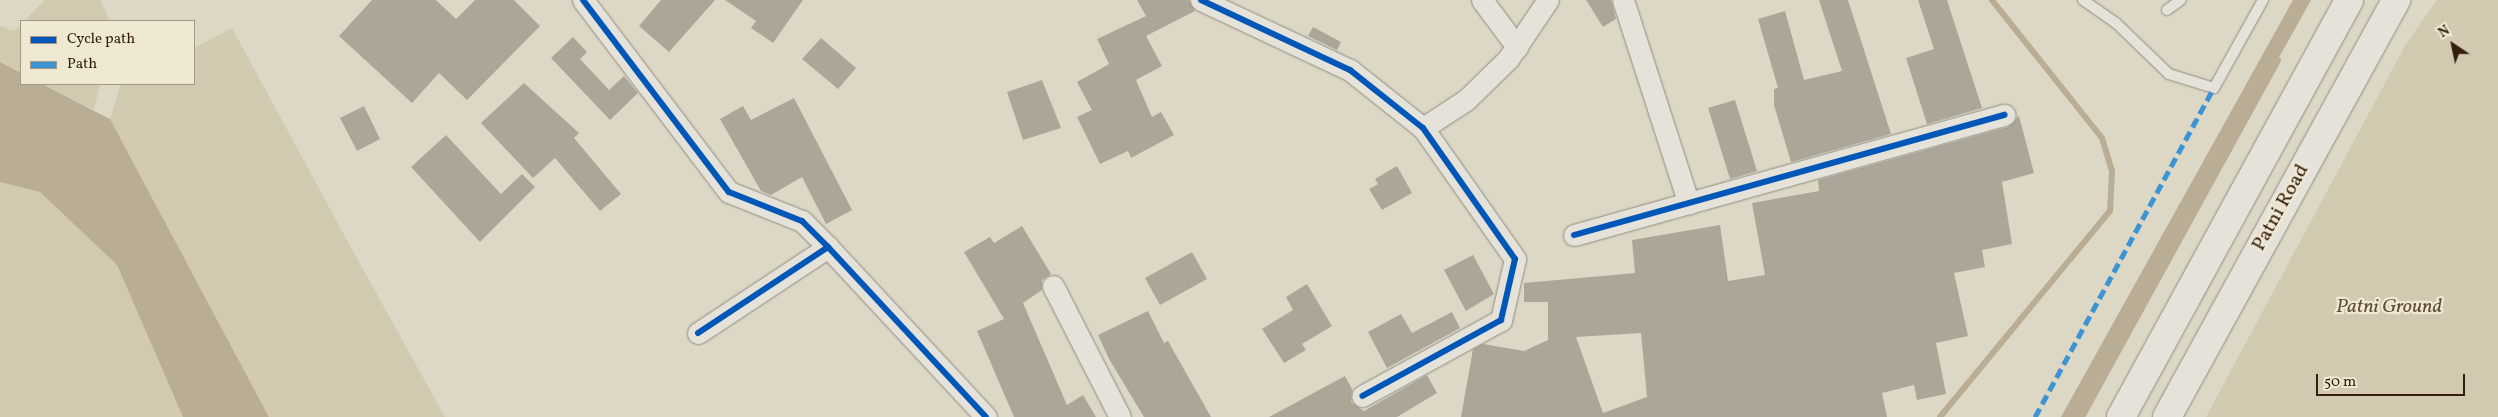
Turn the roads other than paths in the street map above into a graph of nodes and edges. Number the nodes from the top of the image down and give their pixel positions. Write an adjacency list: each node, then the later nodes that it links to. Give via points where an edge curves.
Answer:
1 (583, 0): 17 (street, via 729,192 802,221)
2 (1201, 0): 14 (street, via 1350,70)
3 (1482, 0): 12 (street)
4 (1548, 0): 12 (street)
5 (1623, 0): 15 (street)
6 (2084, 0): 8 (lane, via 2116,23 2169,74 2214,88)
7 (2181, 0): 11 (lane)
8 (2263, 0)
9 (2349, 0): 23 (main road, Patni Road)
10 (2396, 0): 24 (main road, Patni Road)
11 (2166, 10)
12 (1517, 47): 14 (street, via 1466,100)
13 (2005, 115): 15 (street)
14 (1423, 128): 20 (street, via 1515,259 1501,320)
15 (1689, 204): 16 (street)
16 (1574, 235)
17 (828, 247): 19 (street); 21 (street)
18 (1054, 286): 22 (street)
19 (698, 333)
20 (1362, 396)
21 (986, 417)
22 (1120, 417)
23 (2121, 417)
24 (2167, 417)

